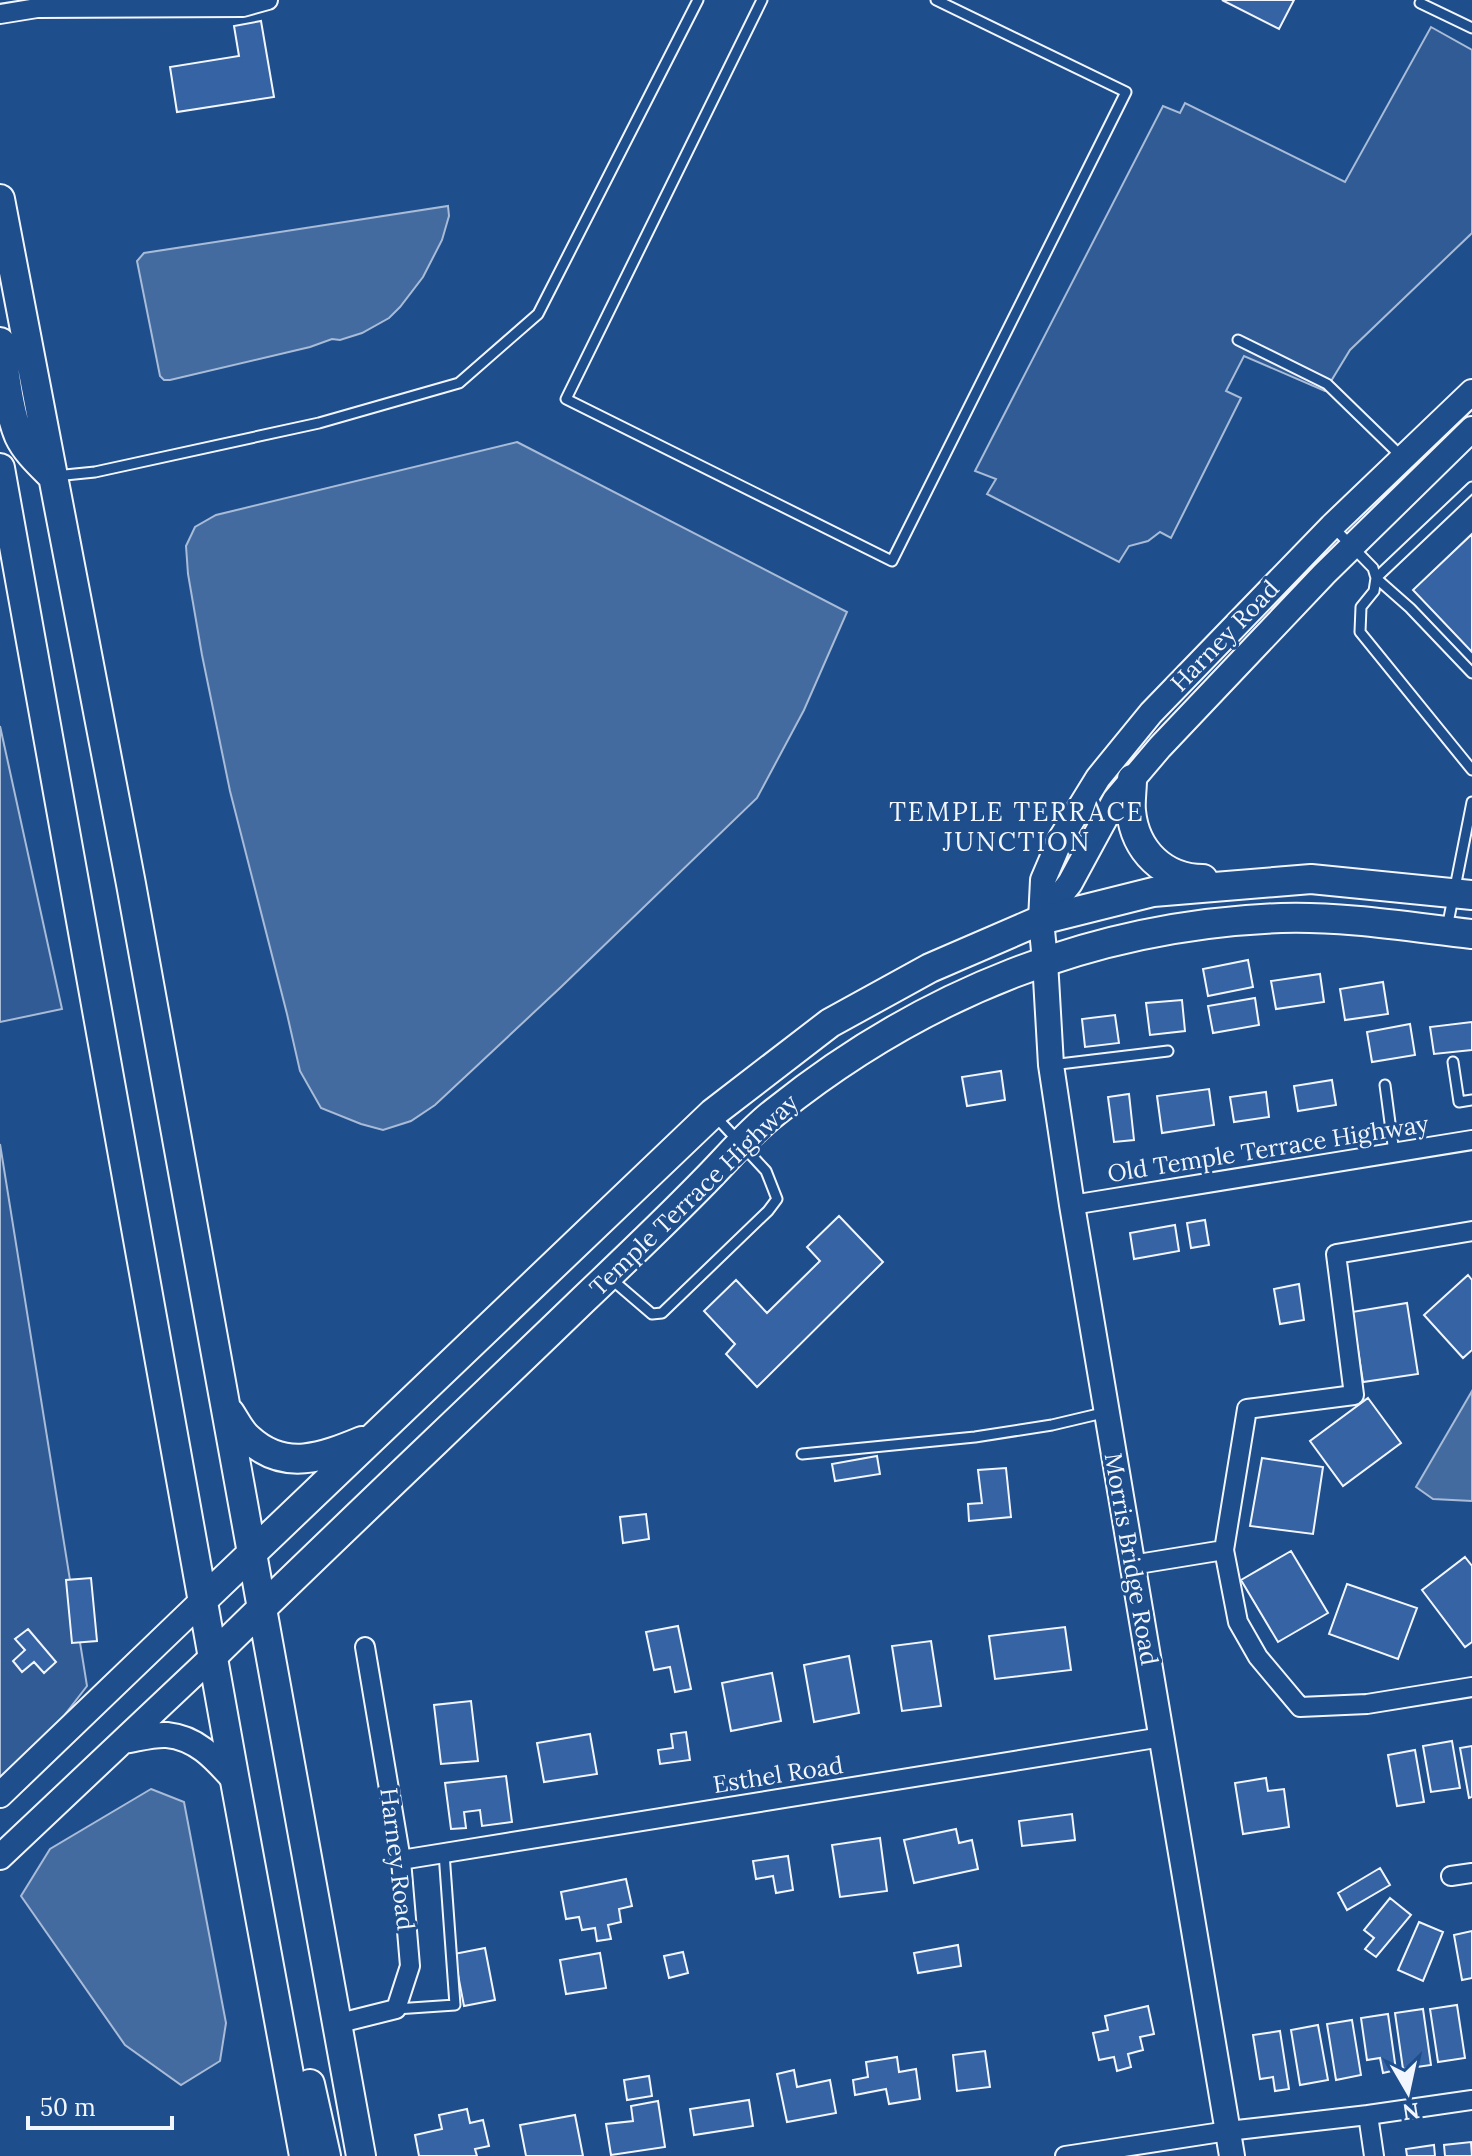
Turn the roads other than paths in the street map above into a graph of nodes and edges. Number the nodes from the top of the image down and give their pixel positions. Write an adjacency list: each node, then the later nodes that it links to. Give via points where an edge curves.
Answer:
1 (268, 0): 6 (street, via 243,7 37,8)
2 (698, 0): 15 (lane, via 538,314 459,383 319,423 95,472)
3 (762, 0): 4 (lane, via 566,399 892,561 1126,92)
4 (936, 0)
5 (1420, 3): 7 (lane)
6 (0, 14)
7 (1472, 28)
8 (0, 199): 15 (main road)
9 (1238, 340): 13 (lane, via 1327,384)
10 (0, 342): 15 (main road, via 20,437)
11 (1472, 392): 13 (street, Harney Road)
12 (1472, 429): 18 (street, Harney Road)
13 (1403, 458): 17 (street, Harney Road)
14 (0, 468): 48 (main road)
15 (52, 476): 41 (main road)
16 (1472, 487): 19 (lane)
17 (1332, 526): 18 (lane); 26 (street, Harney Road, via 1151,713 1098,778 1061,838 1043,880)
18 (1352, 547): 19 (lane); 22 (street, Harney Road)
19 (1376, 578): 20 (lane); 21 (lane, via 1374,591 1361,607 1360,632)
20 (1472, 673)
21 (1472, 770)
22 (1132, 779): 24 (main road, via 1131,813 1138,839 1170,873 1188,879); 26 (street, Harney Road, via 1070,883)
23 (1471, 806): 25 (lane)
24 (1311, 879): 25 (main road, Temple Terrace Highway); 26 (main road, Temple Terrace Highway, via 1153,892)
25 (1464, 893): 27 (lane)
26 (1041, 920): 28 (street, Harney Road); 34 (main road, Temple Terrace Highway, via 930,968 830,1023)
27 (1459, 933): 28 (main road, Temple Terrace Highway, via 1285,918 1157,931)
28 (1045, 961): 31 (street, Morris Bridge Road); 36 (main road, Temple Terrace Highway, via 969,990 902,1025 772,1114)
29 (1168, 1051): 31 (lane)
30 (1453, 1062): 33 (lane, via 1459,1102)
31 (1051, 1065): 38 (street, Morris Bridge Road)
32 (1385, 1085): 37 (lane)
33 (1472, 1100)
34 (713, 1113): 36 (lane); 43 (main road, Temple Terrace Highway)
35 (1472, 1140): 37 (street, Old Temple Terrace Highway)
36 (742, 1144): 40 (main road, Temple Terrace Highway); 40 (lane, via 766,1171 777,1199 768,1211 662,1313 652,1314)
37 (1394, 1153): 38 (street, Old Temple Terrace Highway)
38 (1072, 1205): 42 (street, Morris Bridge Road)
39 (1472, 1231): 45 (street, via 1336,1254 1354,1395 1247,1409)
40 (608, 1276): 49 (main road, Temple Terrace Highway)
41 (225, 1405): 43 (main road, via 247,1438 288,1459 326,1456); 46 (main road)
42 (1107, 1412): 44 (lane, via 975,1437); 47 (street, Morris Bridge Road)
43 (378, 1434): 46 (main road, Temple Terrace Highway)
44 (802, 1454)
45 (1224, 1550): 47 (street); 52 (street, via 1238,1622 1258,1657 1300,1707 1367,1704)
46 (252, 1556): 48 (main road, Temple Terrace Highway); 49 (main road)
47 (1132, 1565): 53 (street, Morris Bridge Road)
48 (203, 1600): 51 (main road); 56 (street)
49 (261, 1609): 51 (main road, Temple Terrace Highway); 64 (main road)
50 (365, 1647): 59 (street, Harney Road)
51 (213, 1656): 54 (street); 55 (main road)
52 (1472, 1687)
53 (1162, 1737): 57 (street, Esthel Road); 67 (street, Morris Bridge Road)
54 (123, 1741): 55 (street, via 166,1735 189,1740 211,1754); 58 (street)
55 (235, 1781): 62 (main road)
56 (0, 1795)
57 (444, 1853): 59 (street, Esthel Road); 63 (lane, via 455,2005)
58 (0, 1857)
59 (401, 1860): 63 (street, Harney Road, via 410,1966)
60 (1472, 1873): 61 (street)
61 (1451, 1876)
62 (258, 1903): 68 (main road); 69 (main road, via 300,2036)
63 (396, 2009): 64 (street)
64 (336, 2024): 70 (main road)
65 (1472, 2100): 66 (street)
66 (1368, 2115): 67 (street); 73 (street)
67 (1228, 2131): 71 (street); 72 (street, Morris Bridge Road)
68 (304, 2156)
69 (326, 2156)
70 (361, 2156)
71 (1065, 2156)
72 (1232, 2156)
73 (1374, 2156)

